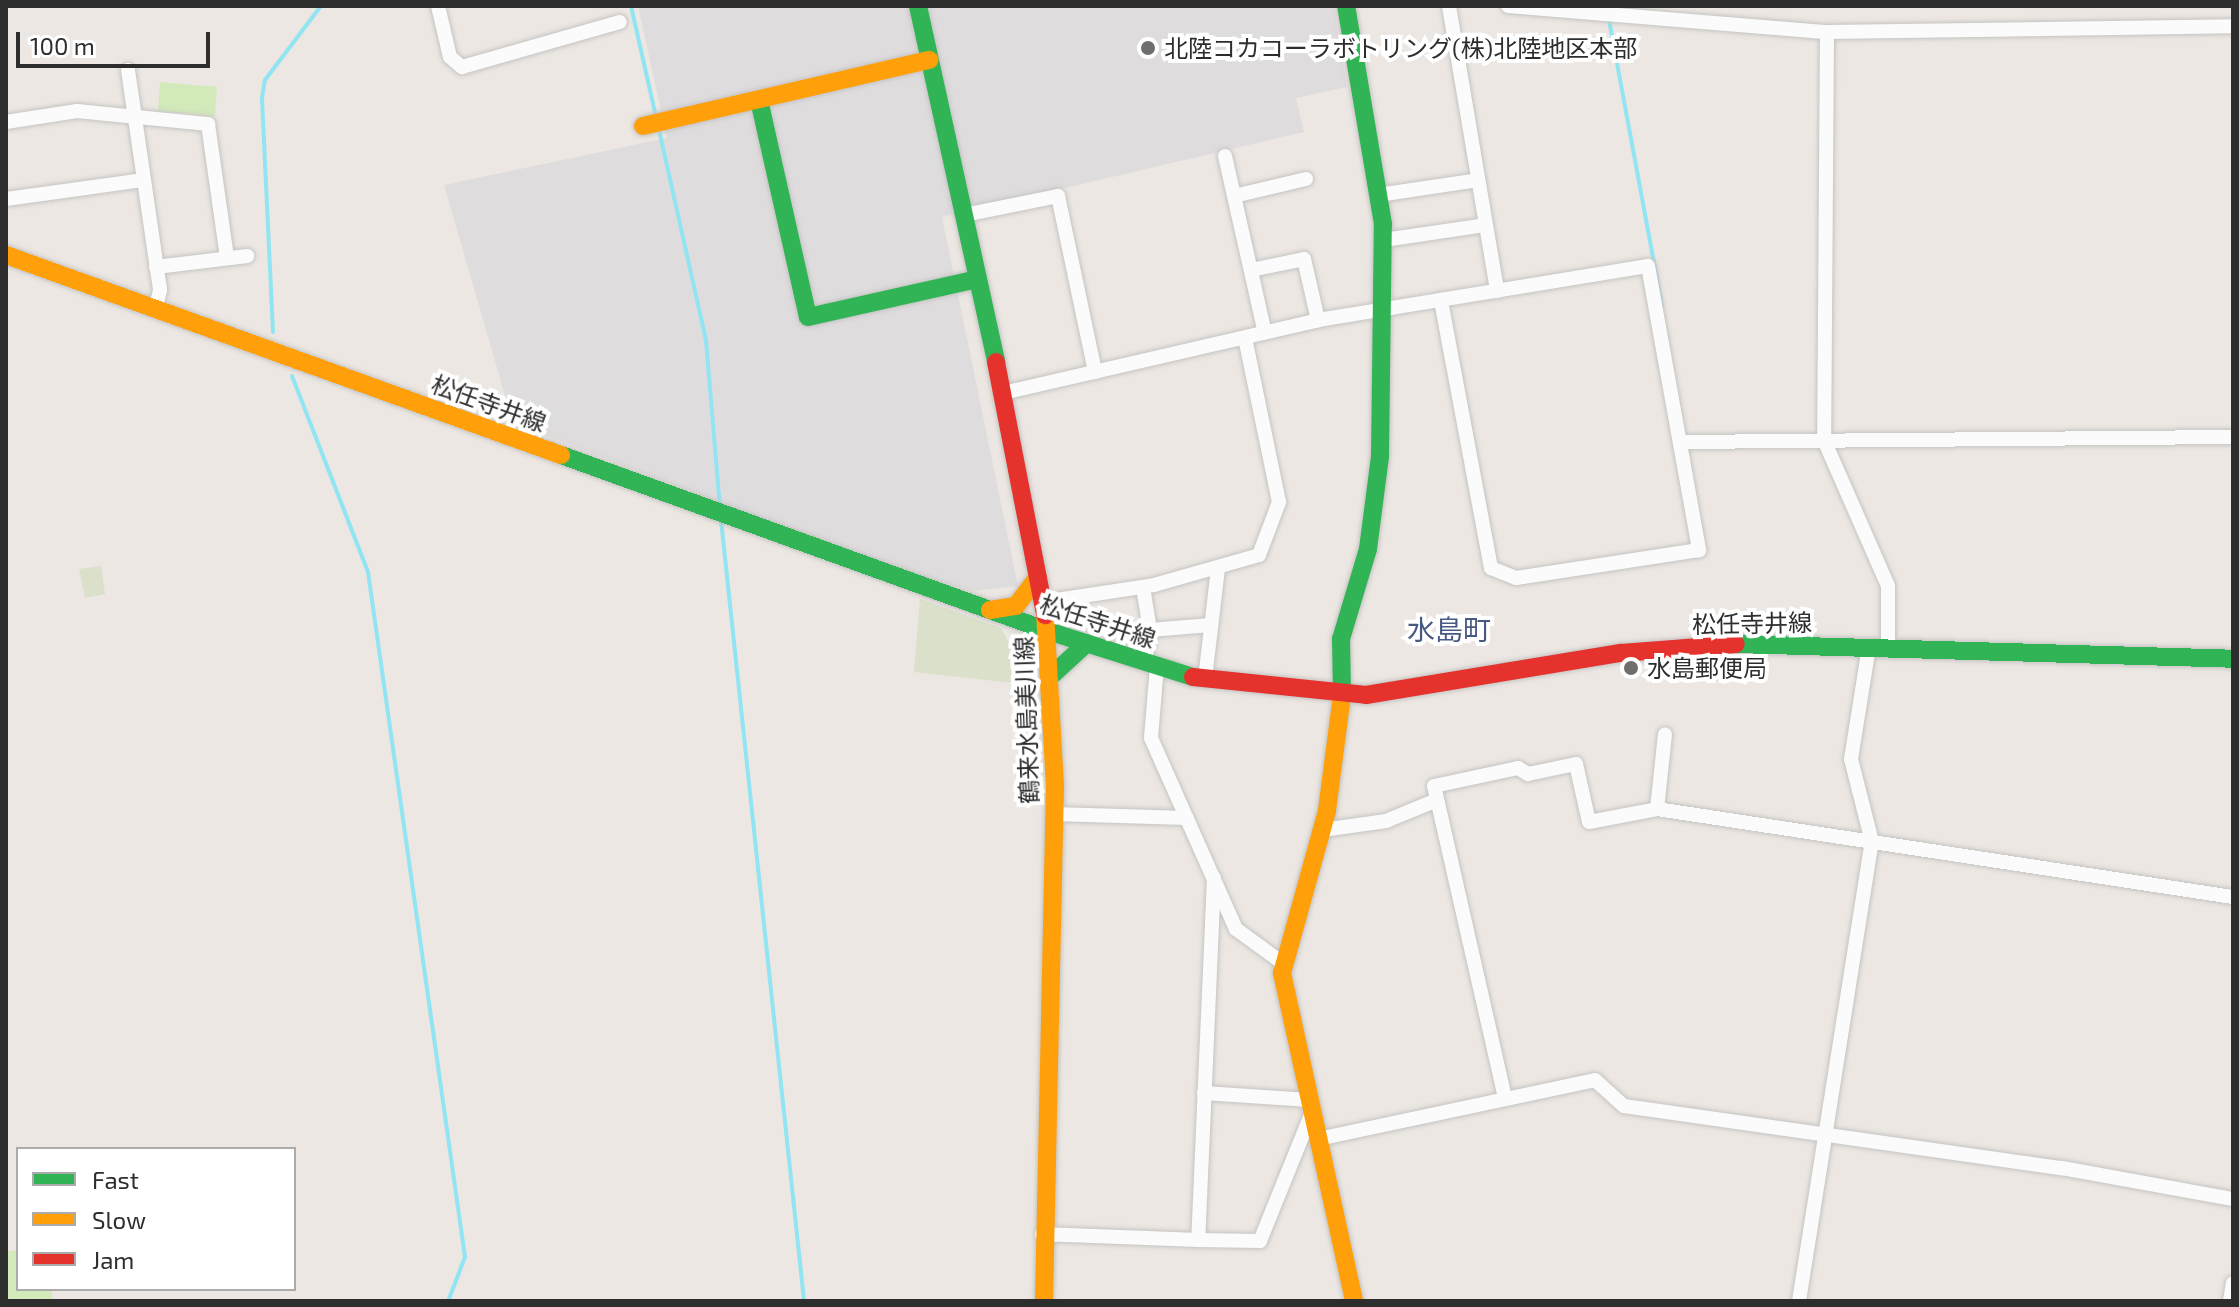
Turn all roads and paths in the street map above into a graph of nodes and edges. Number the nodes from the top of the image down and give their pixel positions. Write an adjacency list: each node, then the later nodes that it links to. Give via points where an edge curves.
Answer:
1 (438, 6): 6 (street, via 450,57 462,67)
2 (918, 6): 9 (main road, 鶴来水島美川線)
3 (1346, 6): 19 (main road)
4 (1449, 6): 18 (street)
5 (1508, 6): 8 (street)
6 (620, 22)
7 (2233, 26): 8 (street)
8 (1827, 32): 41 (street)
9 (930, 60): 11 (main road); 22 (main road, 鶴来水島美川線)
10 (128, 70): 12 (street)
11 (759, 100): 14 (main road); 30 (main road, via 808,317)
12 (132, 115): 13 (street, via 77,111); 17 (street); 27 (street, via 208,124)
13 (6, 122)
14 (652, 124)
15 (1225, 156): 20 (street)
16 (1306, 179): 20 (street)
17 (143, 180): 21 (street); 28 (street)
18 (1478, 180): 19 (street); 23 (street)
19 (1378, 195): 24 (main road)
20 (1234, 196): 29 (street)
21 (6, 199)
22 (964, 215): 30 (main road, 鶴来水島美川線); 38 (street, via 1058,196)
23 (1485, 225): 24 (street); 31 (street)
24 (1384, 240): 34 (main road)
25 (6, 255): 33 (main road, 松任寺井線)
26 (247, 256): 27 (street)
27 (227, 258): 28 (street)
28 (156, 267): 33 (street)
29 (1251, 270): 35 (street, via 1304,259); 36 (street)
30 (978, 279): 39 (main road, 鶴来水島美川線)
31 (1497, 291): 32 (street); 42 (street, via 1648,266)
32 (1441, 300): 34 (street); 42 (street, via 1491,568 1516,578 1699,550)
33 (156, 308): 47 (main road, 松任寺井線)
34 (1384, 309): 35 (street); 57 (main road, via 1380,457 1368,549 1341,639)
35 (1318, 320): 36 (street)
36 (1265, 333): 37 (street)
37 (1245, 338): 38 (street); 43 (street, via 1279,502 1259,555)
38 (1095, 372): 39 (street)
39 (1003, 393): 44 (main road, 鶴来水島美川線)
40 (2233, 437): 41 (street)
41 (1824, 440): 42 (street); 52 (street, via 1888,586)
42 (1680, 442)
43 (1218, 568): 45 (street); 48 (street)
44 (1038, 577): 46 (main road, 鶴来水島美川線); 47 (main road, via 1016,606)
45 (1143, 587): 46 (street); 49 (street)
46 (1043, 602): 50 (main road, 鶴来水島美川線)
47 (990, 610): 50 (main road, 松任寺井線)
48 (1211, 625): 49 (street); 56 (street)
49 (1150, 630): 54 (street)
50 (1048, 631): 51 (main road, 松任寺井線); 55 (main road, 鶴来水島美川線)
51 (1087, 643): 54 (main road, 松任寺井線); 55 (main road)
52 (1879, 648): 53 (main road, 松任寺井線); 57 (main road, 松任寺井線, via 1737,644 1621,653); 64 (street, via 1851,759)
53 (2233, 659)
54 (1151, 664): 56 (main road, 松任寺井線); 62 (street, via 1151,738)
55 (1050, 677): 61 (main road, 鶴来水島美川線)
56 (1205, 679): 57 (main road, 松任寺井線)
57 (1342, 695): 63 (main road)
58 (1665, 734): 60 (street)
59 (1437, 800): 60 (street, via 1434,786 1518,768 1528,774 1576,764 1589,822); 63 (street, via 1386,821); 69 (street)
60 (1657, 809): 64 (street)
61 (1054, 814): 62 (street); 74 (main road, 鶴来水島美川線)
62 (1187, 818): 65 (street)
63 (1322, 830): 67 (main road)
64 (1872, 842): 66 (street); 71 (street)
65 (1214, 878): 67 (street, via 1236,929); 68 (street)
66 (2233, 897)
67 (1284, 964): 70 (main road, via 1283,990)
68 (1204, 1093): 70 (street); 75 (street)
69 (1505, 1098): 71 (street, via 1595,1080 1624,1106); 72 (street)
70 (1311, 1106): 72 (main road); 75 (street, via 1260,1241)
71 (1825, 1137): 73 (street, via 2062,1168); 79 (street)
72 (1318, 1139): 78 (main road)
73 (2233, 1199)
74 (1042, 1234): 75 (street); 77 (main road, 鶴来水島美川線)
75 (1198, 1240)
76 (2233, 1283): 80 (street)
77 (1044, 1301)
78 (1354, 1301)
79 (1799, 1301)
80 (2230, 1301)

